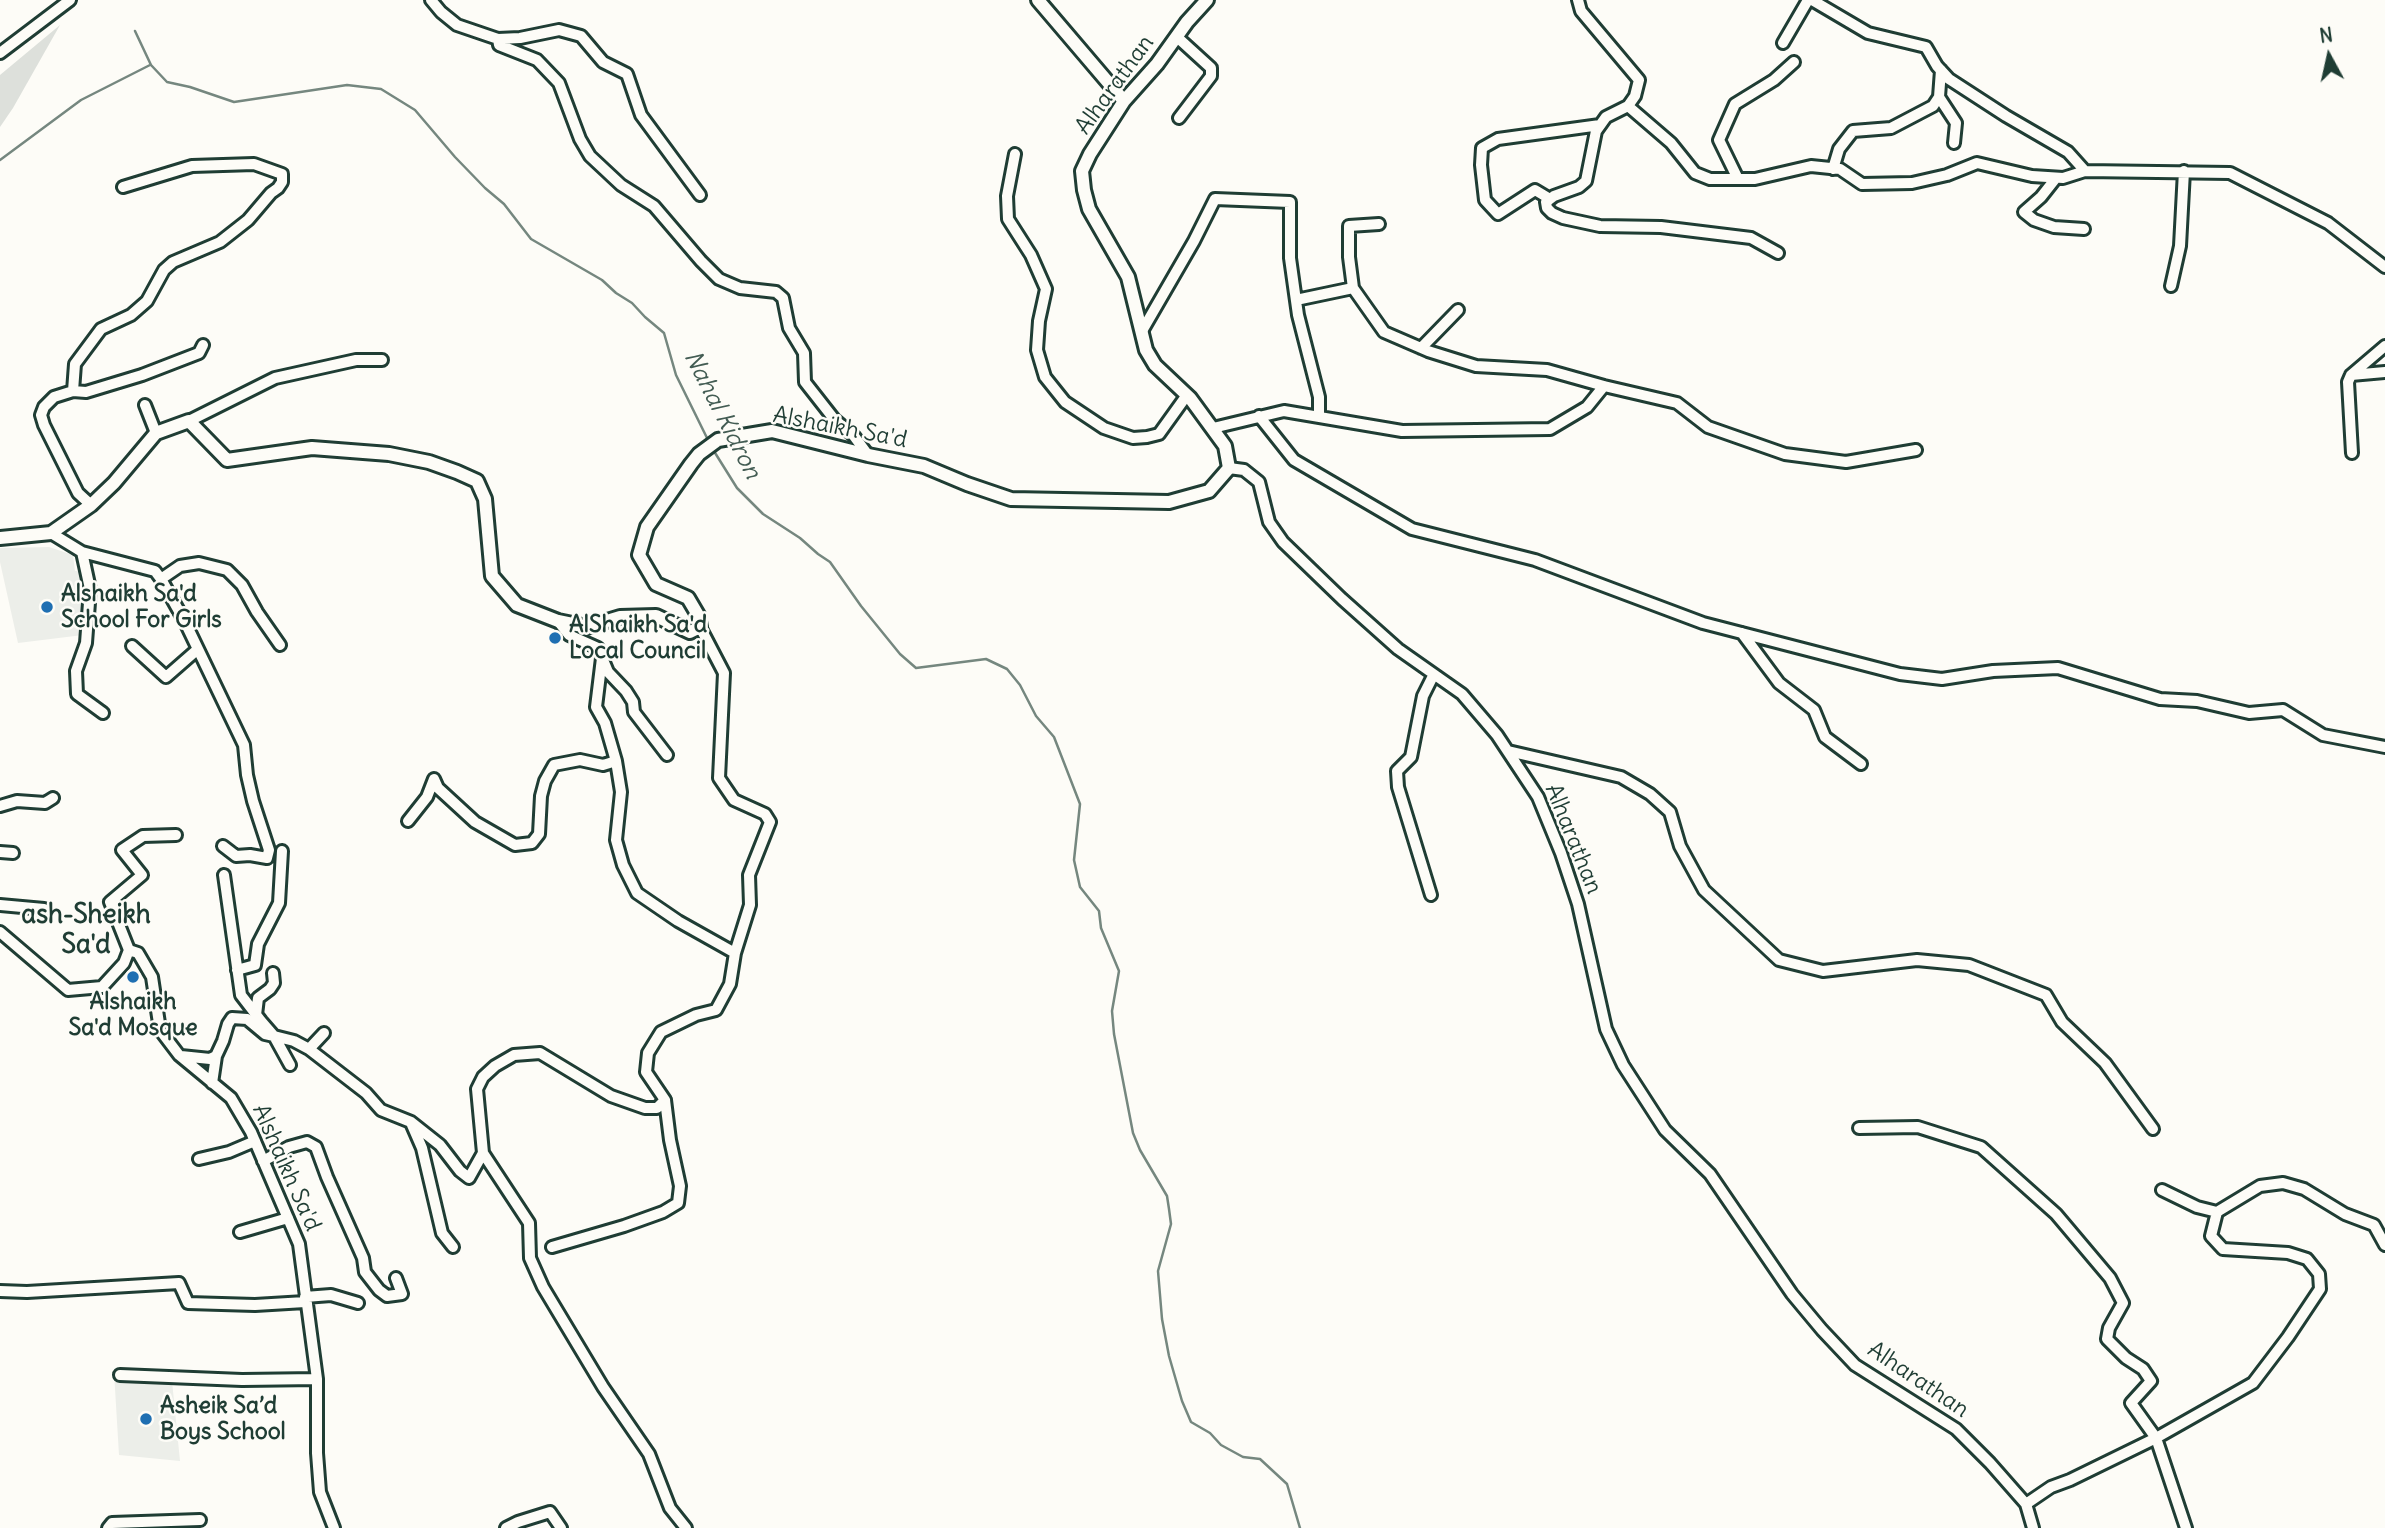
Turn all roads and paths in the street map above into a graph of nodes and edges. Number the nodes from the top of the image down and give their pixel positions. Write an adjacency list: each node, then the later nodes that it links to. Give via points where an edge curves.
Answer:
1 (70, 0): 10 (street)
2 (432, 0): 8 (street, via 457,25)
3 (1038, 0): 14 (street)
4 (1207, 0): 7 (street, Alharathan)
5 (1578, 0): 15 (street, via 1581,11 1639,80)
6 (1810, 0): 9 (street); 12 (street, via 1868,33 1926,47)
7 (1177, 37): 14 (street, Alharathan); 16 (street, via 1211,68 1211,76)
8 (498, 38): 26 (street, via 559,30 581,36 603,62 627,74 641,115); 54 (street, via 499,45 537,61 559,83 590,156 621,185 654,206 719,279 740,288 776,292 783,298 789,328 804,353 805,382)
9 (1783, 43)
10 (0, 53)
11 (1794, 62): 24 (street, via 1735,104 1719,139)
12 (1941, 70): 13 (street); 21 (street, via 2006,117 2067,152)
13 (1938, 97): 18 (street, via 1956,123); 20 (street, via 1933,106 1891,128 1853,131 1839,149)
14 (1124, 101): 36 (street, Alharathan, via 1082,171 1089,209 1128,277)
15 (1628, 106): 17 (street); 24 (street, via 1671,143 1695,173 1710,179)
16 (1179, 118)
17 (1600, 125): 27 (street, via 1587,181); 27 (street, via 1498,139 1482,148 1485,200 1498,214 1535,190)
18 (1954, 143)
19 (1015, 154): 45 (street, via 1007,196 1009,219 1046,289 1037,350 1045,377 1065,402 1104,428 1132,438 1158,434)
20 (1833, 169): 23 (street, via 1861,184 1912,183 1977,163); 24 (street, via 1811,166)
21 (2085, 171): 22 (street); 23 (street)
22 (2184, 171): 31 (street, via 2230,173 2328,223); 32 (street, via 2180,246)
23 (2056, 178): 29 (street, via 2024,212 2054,227)
24 (1738, 179)
25 (123, 187): 44 (street, via 192,166 254,164 282,174 278,188 248,220 220,242 173,262 131,316 101,329 75,364)
26 (700, 195)
27 (1550, 199): 30 (street, via 1546,208 1577,222 1751,238)
28 (1380, 224): 33 (street, via 1349,226)
29 (2084, 229)
30 (1778, 253)
31 (2385, 267)
32 (2171, 286)
33 (1353, 288): 34 (street); 39 (street, via 1384,332)
34 (1296, 300): 36 (street, via 1290,202 1215,199); 48 (street, via 1319,397)
35 (1458, 310): 39 (street)
36 (1142, 331): 45 (street, Alharathan, via 1154,365)
37 (204, 345): 44 (street, via 200,353 142,375 86,392)
38 (2385, 346): 42 (street)
39 (1421, 348): 43 (street, via 1476,366 1547,370)
40 (382, 360): 49 (street, via 356,360 275,378)
41 (2385, 372): 42 (street)
42 (2351, 375): 53 (street)
43 (1604, 386): 48 (street, via 1587,407 1550,429 1402,431); 52 (street, via 1677,403 1708,427 1785,454 1846,462)
44 (73, 391): 56 (street, via 54,397 41,415 78,493)
45 (1187, 395): 50 (street, Alharathan)
46 (145, 405): 51 (street)
47 (1259, 415): 48 (street, via 1284,411); 50 (street); 63 (street, via 1294,460 1412,529 1535,560 1703,623)
48 (1319, 417)
49 (189, 421): 51 (street); 61 (street, via 227,460 312,448 389,454 429,461 477,481 485,499 492,576 517,604)
50 (1213, 428): 55 (street, Alharathan, via 1225,446)
51 (156, 433): 56 (street)
52 (1916, 450)
53 (2352, 453)
54 (869, 455): 55 (street, Alshaikh Sa'd, via 924,466 1011,499 1169,502 1209,491); 62 (street, Alshaikh Sa'd, via 772,431 718,440 699,454 647,527 639,555 656,583 688,598)
55 (1229, 468): 68 (street, Alharathan, via 1244,470 1259,482 1269,522 1283,542 1342,600)
56 (92, 505): 57 (street)
57 (51, 533): 58 (street); 59 (street)
58 (0, 538)
59 (82, 552): 60 (street, via 155,571); 69 (street, via 90,589 86,643 76,671 77,694)
60 (161, 579): 64 (street, via 180,566 199,563 227,570 242,585); 66 (street)
61 (558, 621): 62 (street, via 587,627 620,617 656,615 690,632); 67 (street, via 569,635 598,648)
62 (700, 627): 89 (street, via 724,673 719,778 734,800 765,814 770,822 749,875 750,905)
63 (1742, 633): 70 (street, via 1900,674 1942,679 2058,668 2160,699 2197,701 2249,713 2283,710 2323,735); 74 (street, via 1779,682 1814,710 1825,737)
64 (280, 645)
65 (132, 646): 66 (street, via 166,677)
66 (198, 649): 79 (street, via 244,745 253,801 269,850 267,858 236,856)
67 (602, 658): 72 (street); 73 (street, via 596,707)
68 (1433, 676): 71 (street, Alharathan, via 1462,694); 84 (street, via 1423,696 1411,757 1396,771)
69 (103, 713)
70 (2385, 747)
71 (1508, 751): 103 (street, via 1621,776 1650,794 1670,812 1680,846 1704,890 1779,960 1823,971 1917,960 1969,965 2046,995 2062,1022 2105,1063); 122 (street, Alharathan, via 1538,797 1562,853 1606,1030 1665,1130 1710,1174 1792,1293 1855,1364 1956,1429)
72 (667, 755)
73 (617, 761): 77 (street, via 554,765 545,781 539,834 532,843 515,845 475,822 434,779 427,797); 89 (street, via 621,792 616,840 637,893)
74 (1861, 764)
75 (53, 798): 76 (street, via 45,803 17,801)
76 (0, 806)
77 (408, 821)
78 (176, 835): 88 (street, Alshaikh Sa'd, via 143,836 122,850 142,875 110,902)
79 (223, 846)
80 (282, 851): 90 (street, via 279,903 258,944 255,965)
81 (0, 852): 82 (street)
82 (13, 853)
83 (223, 875): 90 (street)
84 (1431, 895)
85 (0, 905): 86 (street)
86 (44, 909)
87 (0, 932): 88 (street, via 68,990 102,987)
88 (130, 950): 96 (street, Alshaikh Sa'd, via 138,953 152,977 160,1030)
89 (736, 953): 100 (street, via 730,984 716,1010 661,1032 648,1053 646,1072)
90 (237, 970): 92 (street, via 241,995)
91 (273, 973): 92 (street, via 274,983 258,998)
92 (256, 1015): 94 (street)
93 (324, 1033): 95 (street)
94 (274, 1036): 95 (street); 97 (street, via 247,1019 232,1018); 98 (street)
95 (309, 1049): 101 (street, via 381,1110)
96 (179, 1055): 97 (street, via 197,1059); 99 (street, Alshaikh Sa'd)
97 (216, 1056): 99 (street)
98 (290, 1065)
99 (212, 1083): 104 (street, Alshaikh Sa'd, via 231,1098)
100 (665, 1100): 105 (street, via 657,1108 645,1108 611,1096 540,1053 514,1055 483,1077 477,1089); 114 (street, via 680,1186 678,1203 624,1226)
101 (411, 1122): 105 (street, via 440,1145 469,1178); 113 (street, via 422,1148 442,1233)
102 (1859, 1128): 121 (street, via 1918,1127 1981,1147 2056,1214 2110,1278 2123,1303 2107,1339 2151,1381 2131,1403)
103 (2153, 1129)
104 (256, 1142): 106 (street); 107 (street, Alshaikh Sa'd)
105 (483, 1153): 128 (street, via 529,1223 530,1258 543,1287 649,1454 670,1508)
106 (199, 1159)
107 (263, 1161): 110 (street, Alshaikh Sa'd); 115 (street, via 307,1142 316,1147 365,1272 387,1296 402,1294)
108 (2162, 1190): 109 (street)
109 (2217, 1212): 112 (street, via 2260,1186 2283,1182 2374,1225); 121 (street, via 2211,1236 2223,1249 2288,1253 2307,1259 2319,1274 2320,1289 2253,1383)
110 (288, 1219): 111 (street); 117 (street, Alshaikh Sa'd, via 299,1244)
111 (240, 1232)
112 (2385, 1245)
113 (453, 1247)
114 (552, 1247)
115 (396, 1278)
116 (0, 1291): 117 (street, via 179,1283 188,1303 256,1305)
117 (305, 1299): 118 (street, via 331,1295); 120 (street, Alshaikh Sa'd)
118 (358, 1303)
119 (120, 1375): 120 (street)
120 (317, 1380): 125 (street, Alshaikh Sa'd, via 320,1492)
121 (2156, 1437): 122 (street); 130 (street)
122 (2025, 1504): 129 (street, Alharathan)
123 (200, 1520): 124 (street, via 112,1523)
124 (108, 1528)
125 (334, 1528)
126 (506, 1528): 127 (street, via 550,1512)
127 (561, 1528)
128 (686, 1528)
129 (2033, 1528)
130 (2186, 1528)

